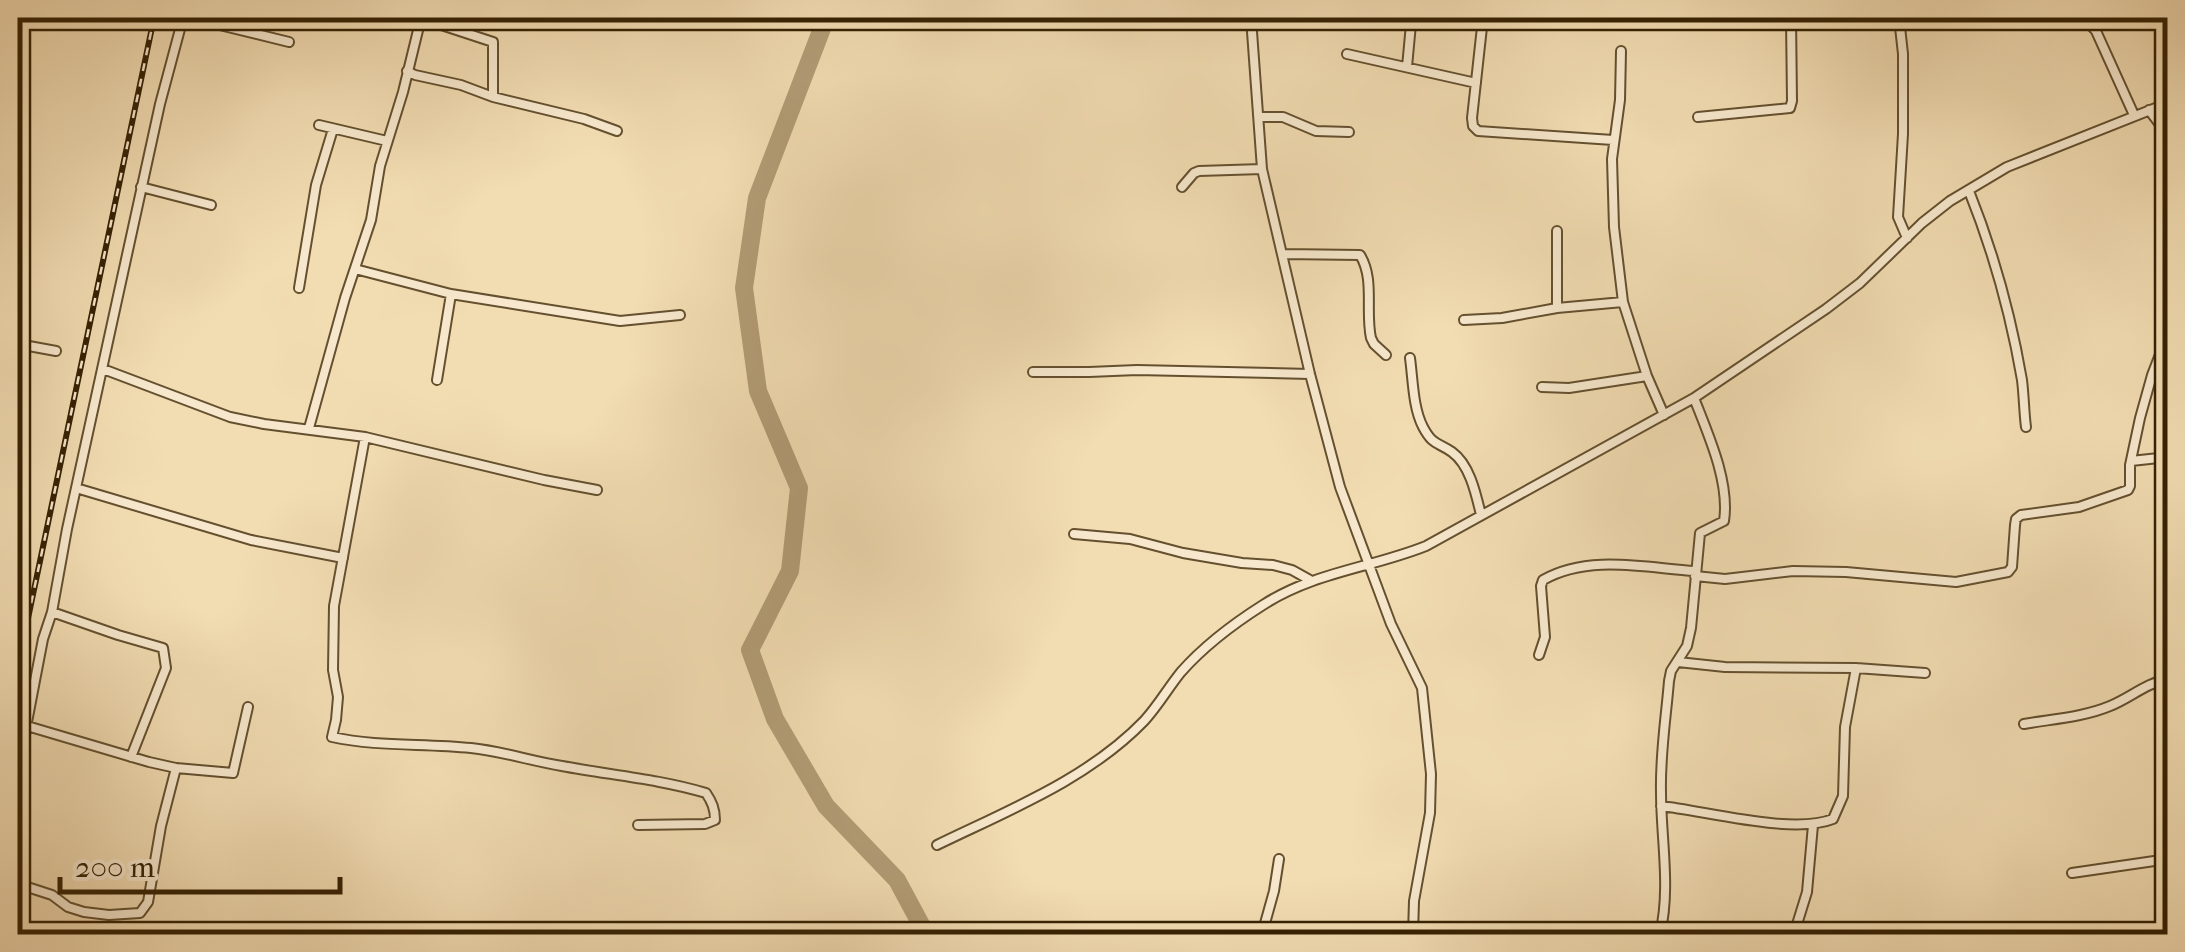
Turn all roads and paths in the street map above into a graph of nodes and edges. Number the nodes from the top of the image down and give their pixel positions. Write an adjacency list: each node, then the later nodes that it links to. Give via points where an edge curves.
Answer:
1 (187, 18): 9 (street); 29 (street)
2 (420, 18): 13 (street); 15 (street, via 492,42)
3 (1251, 18): 19 (street)
4 (1398, 18): 12 (street, via 1411,24)
5 (1483, 18): 14 (street)
6 (1790, 18): 20 (street, via 1790,108)
7 (1899, 18): 34 (street, via 1898,217)
8 (2084, 18): 18 (street)
9 (289, 42)
10 (1621, 52): 26 (street)
11 (1347, 54): 12 (street)
12 (1406, 67): 14 (street)
13 (407, 71): 15 (street); 27 (street)
14 (1476, 83): 26 (street, via 1472,118 1478,131)
15 (492, 97): 24 (street)
16 (2168, 103): 17 (street)
17 (2148, 110): 18 (street); 22 (street)
18 (2134, 116): 31 (street, via 2007,167)
19 (1259, 117): 25 (street); 28 (street)
20 (1698, 118)
21 (319, 125): 23 (street)
22 (2168, 128)
23 (333, 129): 27 (street); 37 (street)
24 (616, 131)
25 (1350, 132)
26 (1613, 140): 39 (street)
27 (387, 142): 36 (street)
28 (1262, 169): 30 (street, via 1194,173); 35 (street)
29 (141, 187): 32 (street); 48 (street)
30 (1182, 187)
31 (1969, 190): 34 (street); 56 (street, via 2008,320)
32 (211, 205)
33 (1556, 231): 40 (street)
34 (1907, 238): 54 (street, via 1826,310)
35 (1282, 254): 46 (street, via 1360,255 1371,338); 50 (street)
36 (355, 269): 38 (street); 57 (street)
37 (299, 288)
38 (451, 294): 41 (street, via 620,321); 52 (street)
39 (1623, 302): 40 (street); 51 (street)
40 (1557, 308): 42 (street)
41 (680, 315)
42 (1464, 320)
43 (2168, 334): 60 (street)
44 (18, 344): 45 (street)
45 (56, 352)
46 (1386, 355)
47 (1410, 358): 63 (street, via 1422,425 1432,441 1461,460)
48 (103, 369): 57 (street, via 230,417); 61 (street)
49 (1033, 372): 50 (street)
50 (1310, 374): 66 (street, via 1340,487)
51 (1647, 376): 53 (street); 55 (street)
52 (437, 380)
53 (1542, 387)
54 (1694, 398): 55 (street); 67 (street, via 1716,456 1726,512 1724,522 1700,533)
55 (1664, 415): 63 (street)
56 (2026, 427)
57 (309, 428): 58 (street)
58 (365, 437): 62 (street); 65 (street)
59 (2168, 457): 60 (street)
60 (2132, 461): 67 (street, via 2125,492 2079,507 2021,514 2008,572 1956,582 1846,572 1725,579)
61 (76, 488): 65 (street, via 250,540); 69 (street)
62 (597, 490)
63 (1481, 515): 66 (street, via 1426,546)
64 (1074, 534): 68 (street, via 1273,564)
65 (343, 558): 83 (street, via 334,606 338,697 332,737 477,748 650,780 706,793 715,812 715,820 705,824)
66 (1370, 564): 68 (street); 90 (street, via 1427,714 1430,812)
67 (1695, 574): 70 (street, via 1613,564 1549,576 1541,586 1545,638); 71 (street, via 1691,628)
68 (1310, 580): 84 (street, via 1215,638 1113,748 1054,788)
69 (52, 612): 77 (street); 78 (street, via 162,648 166,668)
70 (1539, 655)
71 (1678, 662): 72 (street); 81 (street, via 1669,681)
72 (1856, 668): 73 (street); 82 (street, via 1843,796 1833,819)
73 (1924, 673)
74 (2168, 679): 76 (street, via 2097,710)
75 (248, 707): 79 (street, via 233,773)
76 (2024, 724)
77 (27, 726): 78 (street); 80 (street)
78 (131, 757): 79 (street)
79 (176, 768): 88 (street, via 148,902 140,913 84,912)
80 (18, 769)
81 (1662, 806): 82 (street); 91 (street)
82 (1813, 824): 92 (street, via 1807,892)
83 (638, 825)
84 (937, 845)
85 (1279, 859): 89 (street)
86 (2168, 859): 87 (street)
87 (2072, 874)
88 (18, 884)
89 (1262, 934)
90 (1413, 934)
91 (1660, 934)
92 (1794, 934)

